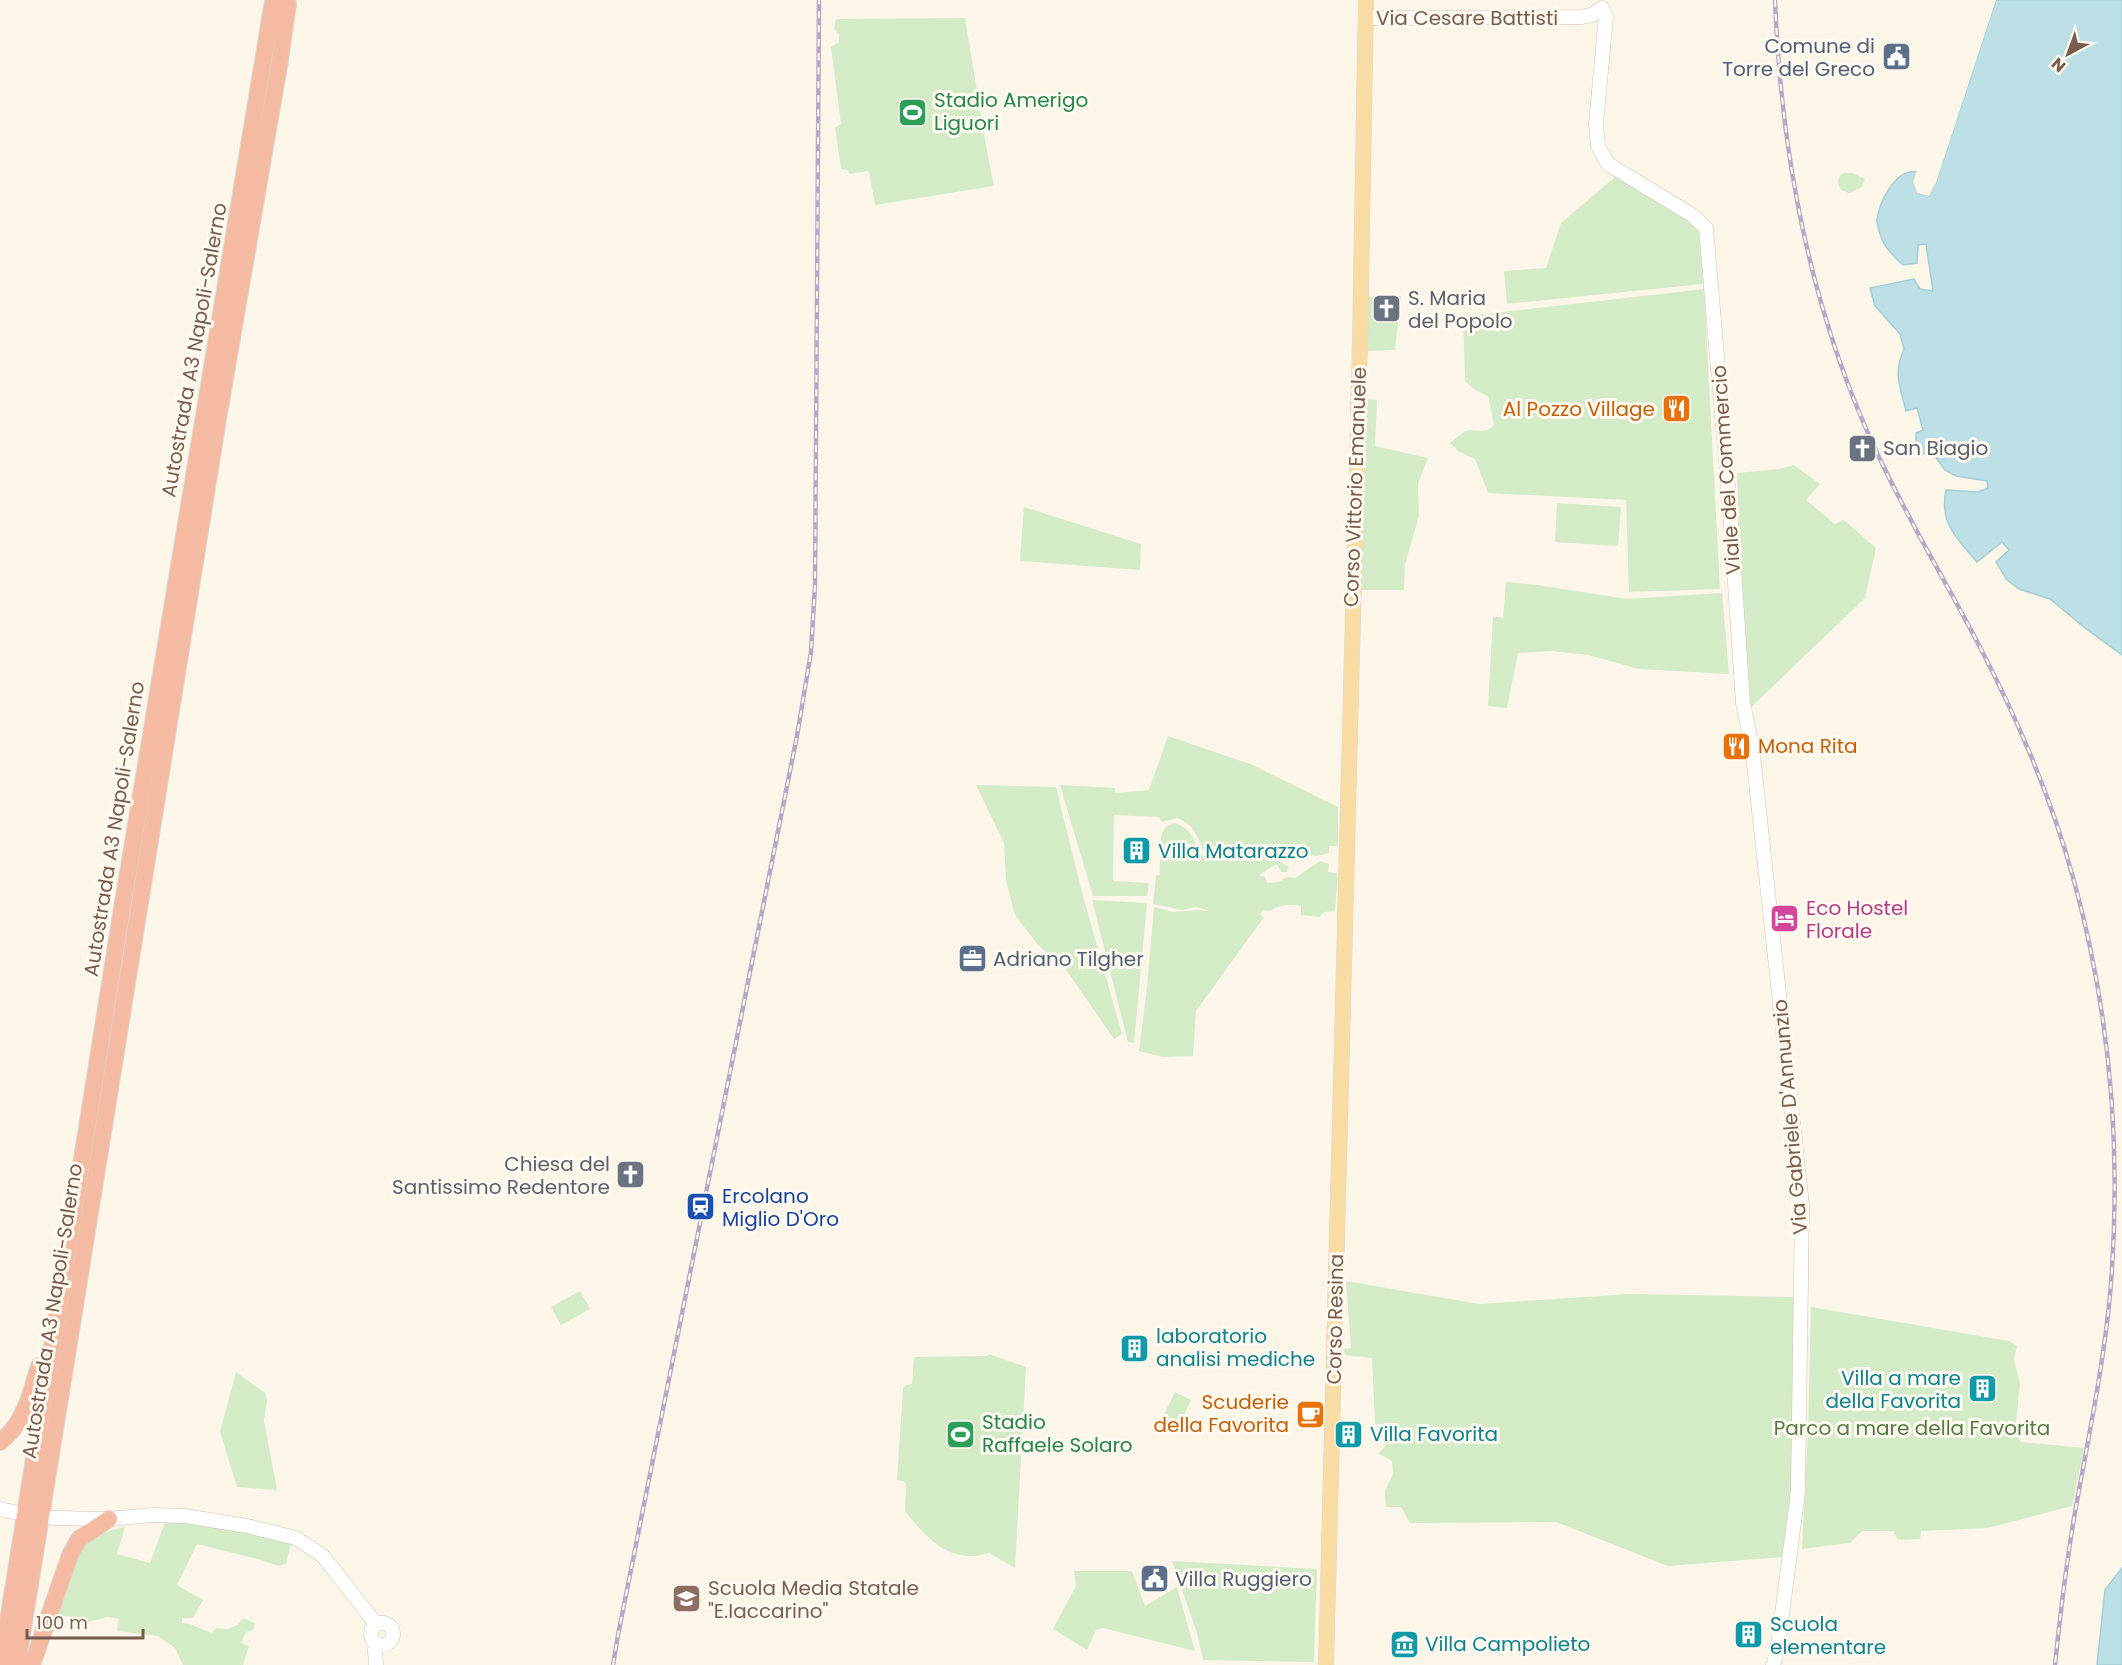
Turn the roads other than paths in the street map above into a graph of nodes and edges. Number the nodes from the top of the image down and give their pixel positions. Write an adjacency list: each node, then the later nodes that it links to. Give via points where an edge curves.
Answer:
1 (1366, 0): 3 (main road, Corso Vittorio Emanuele)
2 (281, 3): 7 (highway, Autostrada A3 Napoli-Salerno, via 262,74 218,326); 12 (highway, Autostrada A3 Napoli-Salerno, via 280,60)
3 (1366, 18): 4 (street, Via Cesare Battisti, via 1581,17 1602,8 1606,16 1596,124 1602,156 1614,170 1692,215); 6 (main road, Corso Vittorio Emanuele)
4 (1706, 228): 5 (street, Viale del Commercio)
5 (1745, 713): 16 (street, Via Gabriele D'Annunzio, via 1752,746 1802,1205 1798,1491)
6 (1343, 973): 15 (main road, Corso Resina)
7 (66, 1252): 8 (highway, via 29,1400 18,1423); 11 (highway, Autostrada A3 Napoli-Salerno)
8 (0, 1442)
9 (52, 1518): 10 (street)
10 (109, 1519): 13 (highway, via 79,1539 70,1555); 14 (street, via 185,1516 296,1538 323,1556 376,1624 371,1636 378,1644)
11 (1, 1665)
12 (17, 1665)
13 (32, 1665)
14 (376, 1665)
15 (1326, 1665)
16 (1773, 1665)

